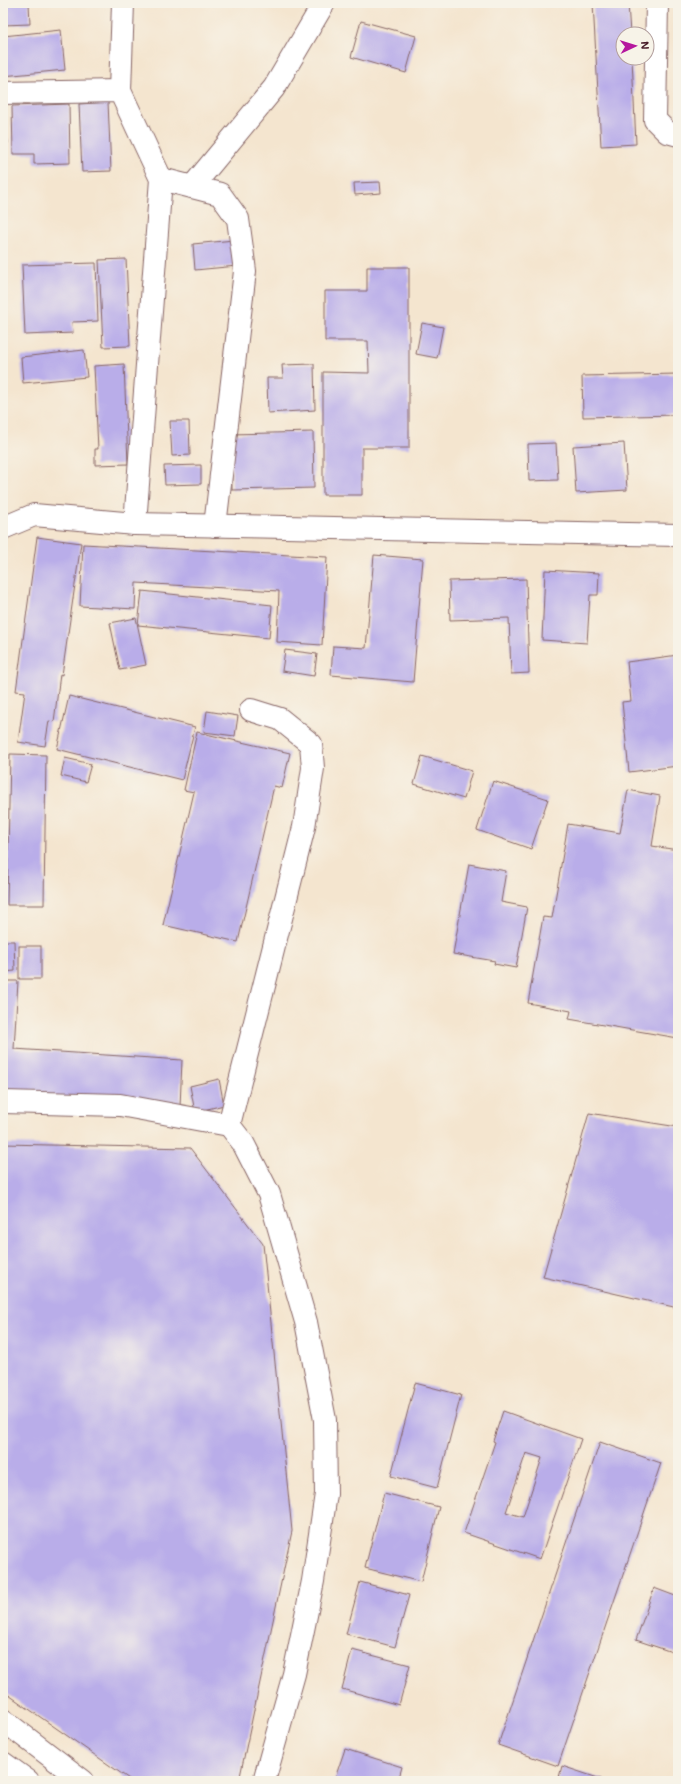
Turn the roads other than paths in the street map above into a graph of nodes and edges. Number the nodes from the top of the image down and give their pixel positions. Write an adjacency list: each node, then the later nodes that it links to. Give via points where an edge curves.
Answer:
1 (123, 3): 4 (street)
2 (324, 3): 8 (street, via 274,88)
3 (657, 3): 6 (street, via 655,120 667,132)
4 (120, 91): 5 (street); 7 (street)
5 (3, 94)
6 (678, 135)
7 (161, 178): 8 (street); 9 (street)
8 (192, 187): 10 (street, via 220,194 238,219 245,271)
9 (135, 524): 10 (street); 11 (street, via 34,515)
10 (216, 526): 12 (street)
11 (3, 528)
12 (678, 535)
13 (251, 710): 15 (street, via 280,719 311,744 313,768 304,827)
14 (3, 1102): 15 (street, via 120,1105)
15 (229, 1125): 20 (street, via 243,1143 269,1194 306,1322 325,1420 326,1494 313,1581 294,1674)
16 (3, 1720): 19 (street)
17 (3, 1763): 18 (street)
18 (28, 1781)
19 (83, 1781)
20 (264, 1781)

